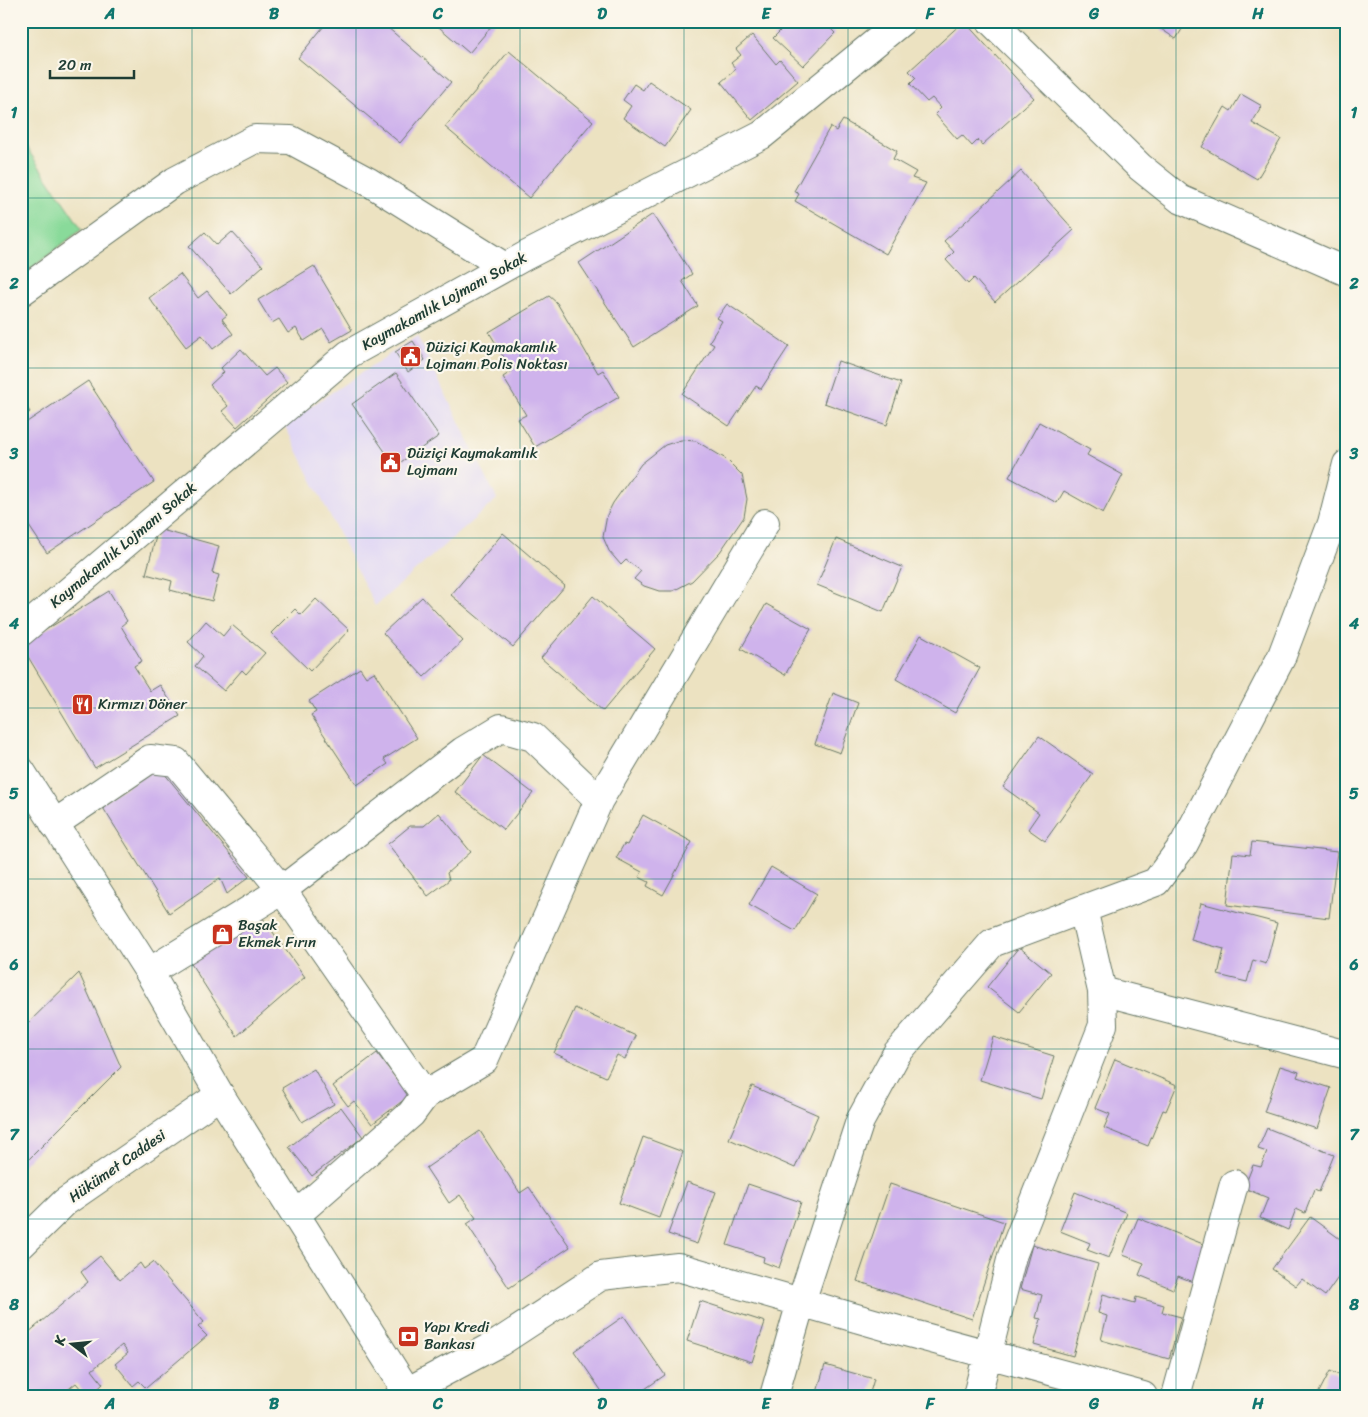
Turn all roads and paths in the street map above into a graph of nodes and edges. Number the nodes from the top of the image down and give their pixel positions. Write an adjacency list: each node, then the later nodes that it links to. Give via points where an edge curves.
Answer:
1 (902, 21): 3 (street, Kaymakamlık Lojmanı Sokak, via 762,135)
2 (991, 21): 4 (street, via 1140,168 1180,199)
3 (505, 267): 5 (street, via 369,182 291,140 255,139 175,181); 8 (street, Kaymakamlık Lojmanı Sokak, via 349,354)
4 (1347, 272)
5 (21, 292)
6 (1347, 464): 13 (street, via 1332,523 1281,658 1184,844 1156,882)
7 (765, 523): 10 (street)
8 (21, 632)
9 (21, 772): 11 (street)
10 (598, 800): 12 (street, via 534,737 501,728 463,751); 18 (street, via 484,1060)
11 (54, 824): 12 (street, via 150,759 176,762); 14 (street)
12 (282, 890): 14 (street); 18 (street)
13 (1083, 909): 15 (street); 22 (street, via 992,943 897,1053 860,1121)
14 (149, 972): 17 (street)
15 (1102, 991): 16 (street); 23 (street, via 1102,1026 1012,1256)
16 (1347, 1055)
17 (220, 1095): 20 (street); 21 (street, Hükümet Caddesi, via 65,1202)
18 (425, 1095): 20 (street, via 411,1114)
19 (1234, 1184): 28 (street)
20 (296, 1215): 24 (street)
21 (21, 1245)
22 (800, 1302): 23 (street); 24 (street, via 678,1267 601,1276 500,1342); 25 (street)
23 (988, 1354): 26 (street); 27 (street)
24 (405, 1394)
25 (774, 1396)
26 (977, 1396)
27 (1143, 1396)
28 (1176, 1396)

